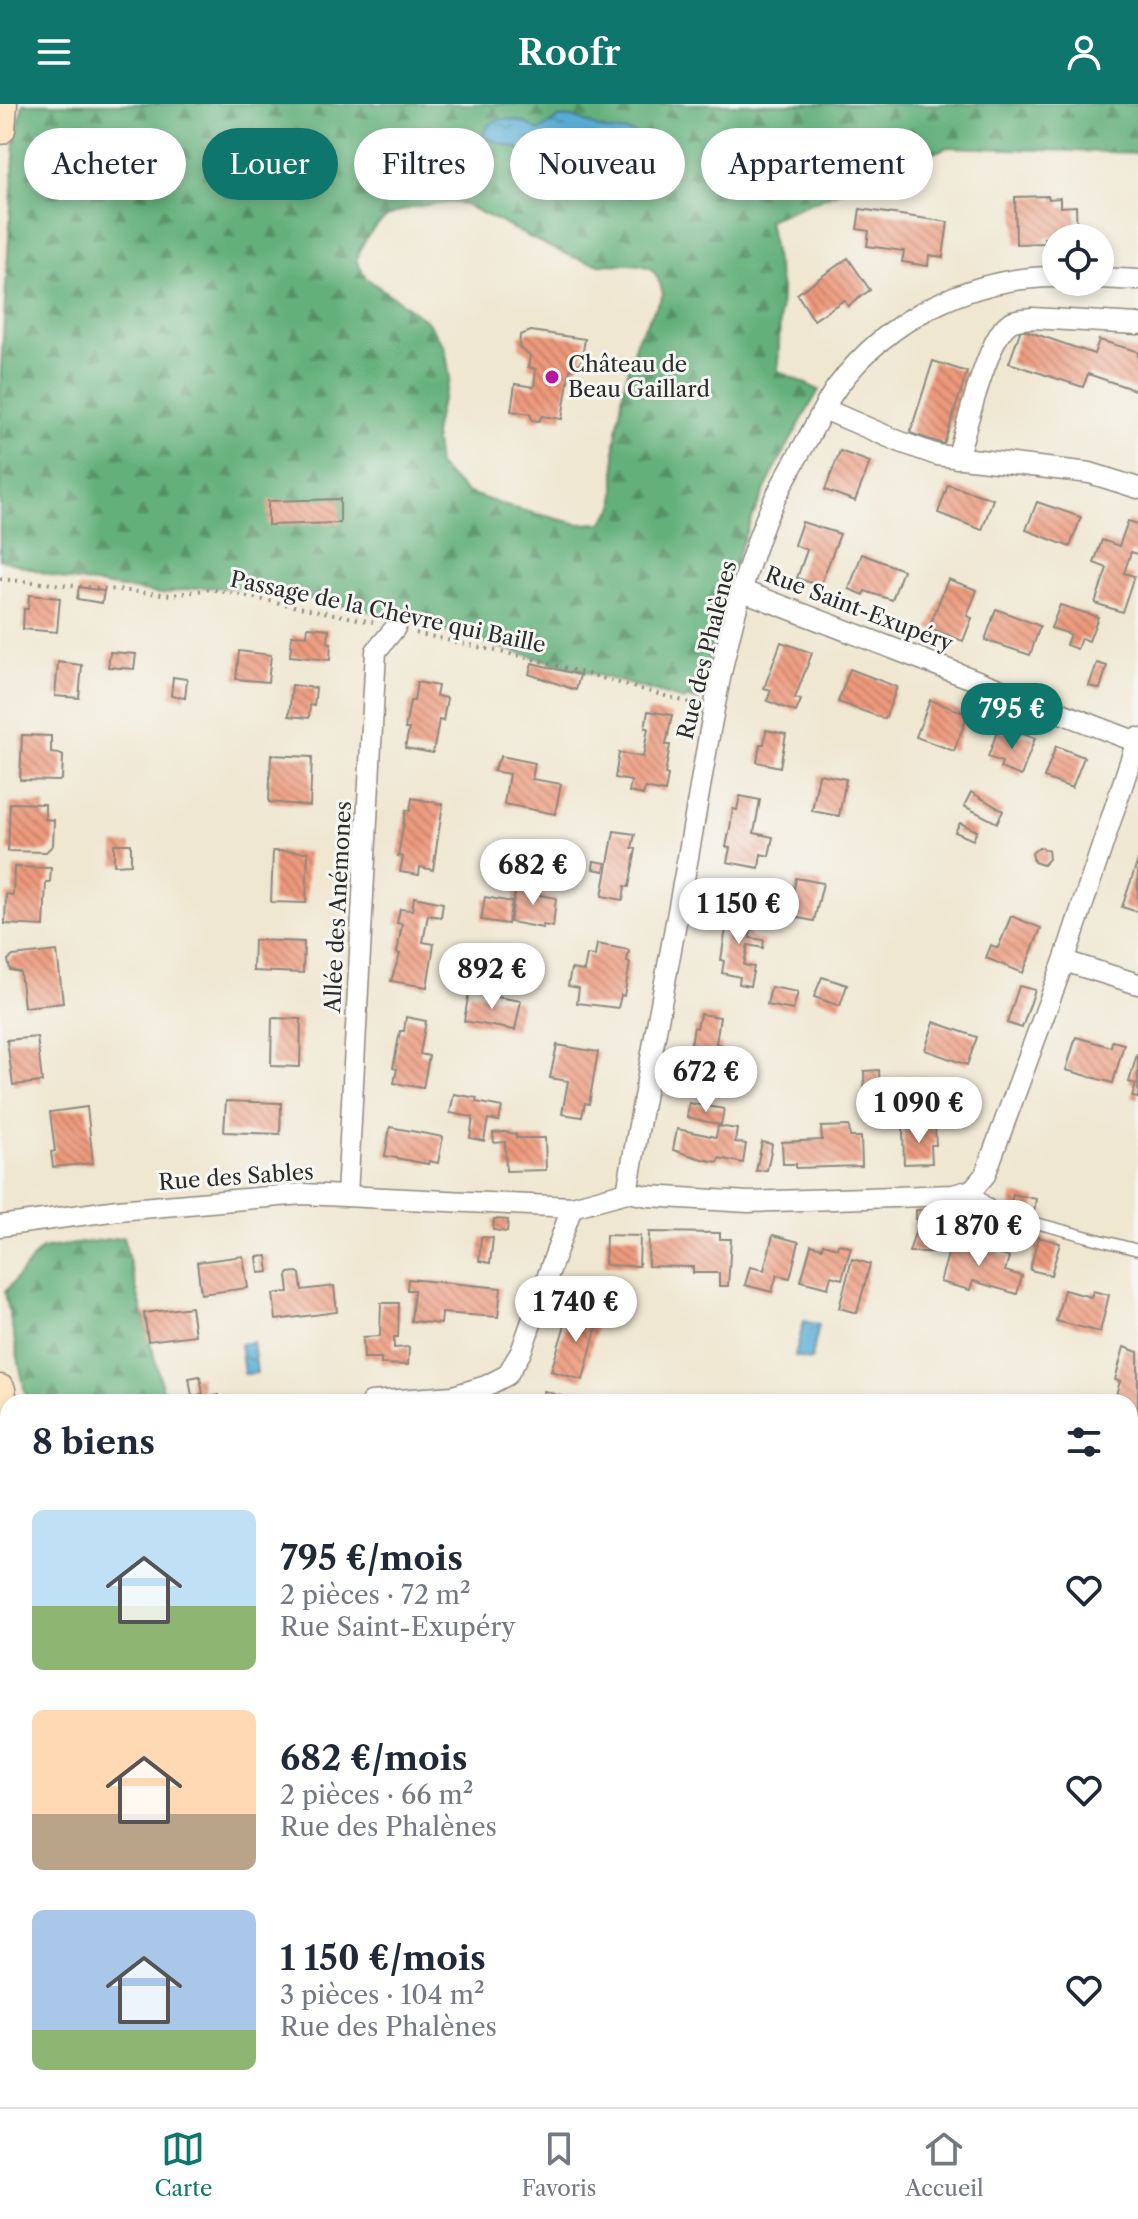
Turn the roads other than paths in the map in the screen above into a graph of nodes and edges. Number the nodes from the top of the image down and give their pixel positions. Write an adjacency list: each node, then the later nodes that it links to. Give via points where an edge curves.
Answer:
1 (2, 104): 2 (main road)
2 (0, 129)
3 (1042, 278): 7 (street, Rue des Phalènes, via 976,289 914,315 863,357)
4 (1114, 279): 5 (street)
5 (1138, 280)
6 (1138, 324): 8 (street, via 1032,318 1007,325 992,348)
7 (824, 409): 8 (street, via 908,445); 10 (street, Rue des Phalènes, via 765,520)
8 (957, 458): 9 (street, via 1090,473)
9 (1138, 488)
10 (743, 591): 12 (street, Rue Saint-Exupéry); 16 (street, Rue des Phalènes, via 716,704)
11 (395, 628): 17 (street, Allée des Anémones, via 376,651)
12 (1137, 740): 13 (street)
13 (1064, 961): 14 (street); 15 (street, via 985,1175)
14 (1138, 984)
15 (972, 1190): 16 (street, via 748,1202); 20 (lane, via 998,1213)
16 (627, 1192): 18 (street, Rue des Sables)
17 (347, 1196): 18 (street, Rue des Sables); 19 (street, Rue des Sables, via 303,1194)
18 (572, 1207): 21 (street, via 521,1352 507,1375)
19 (0, 1226)
20 (1138, 1250)
21 (460, 1394)

